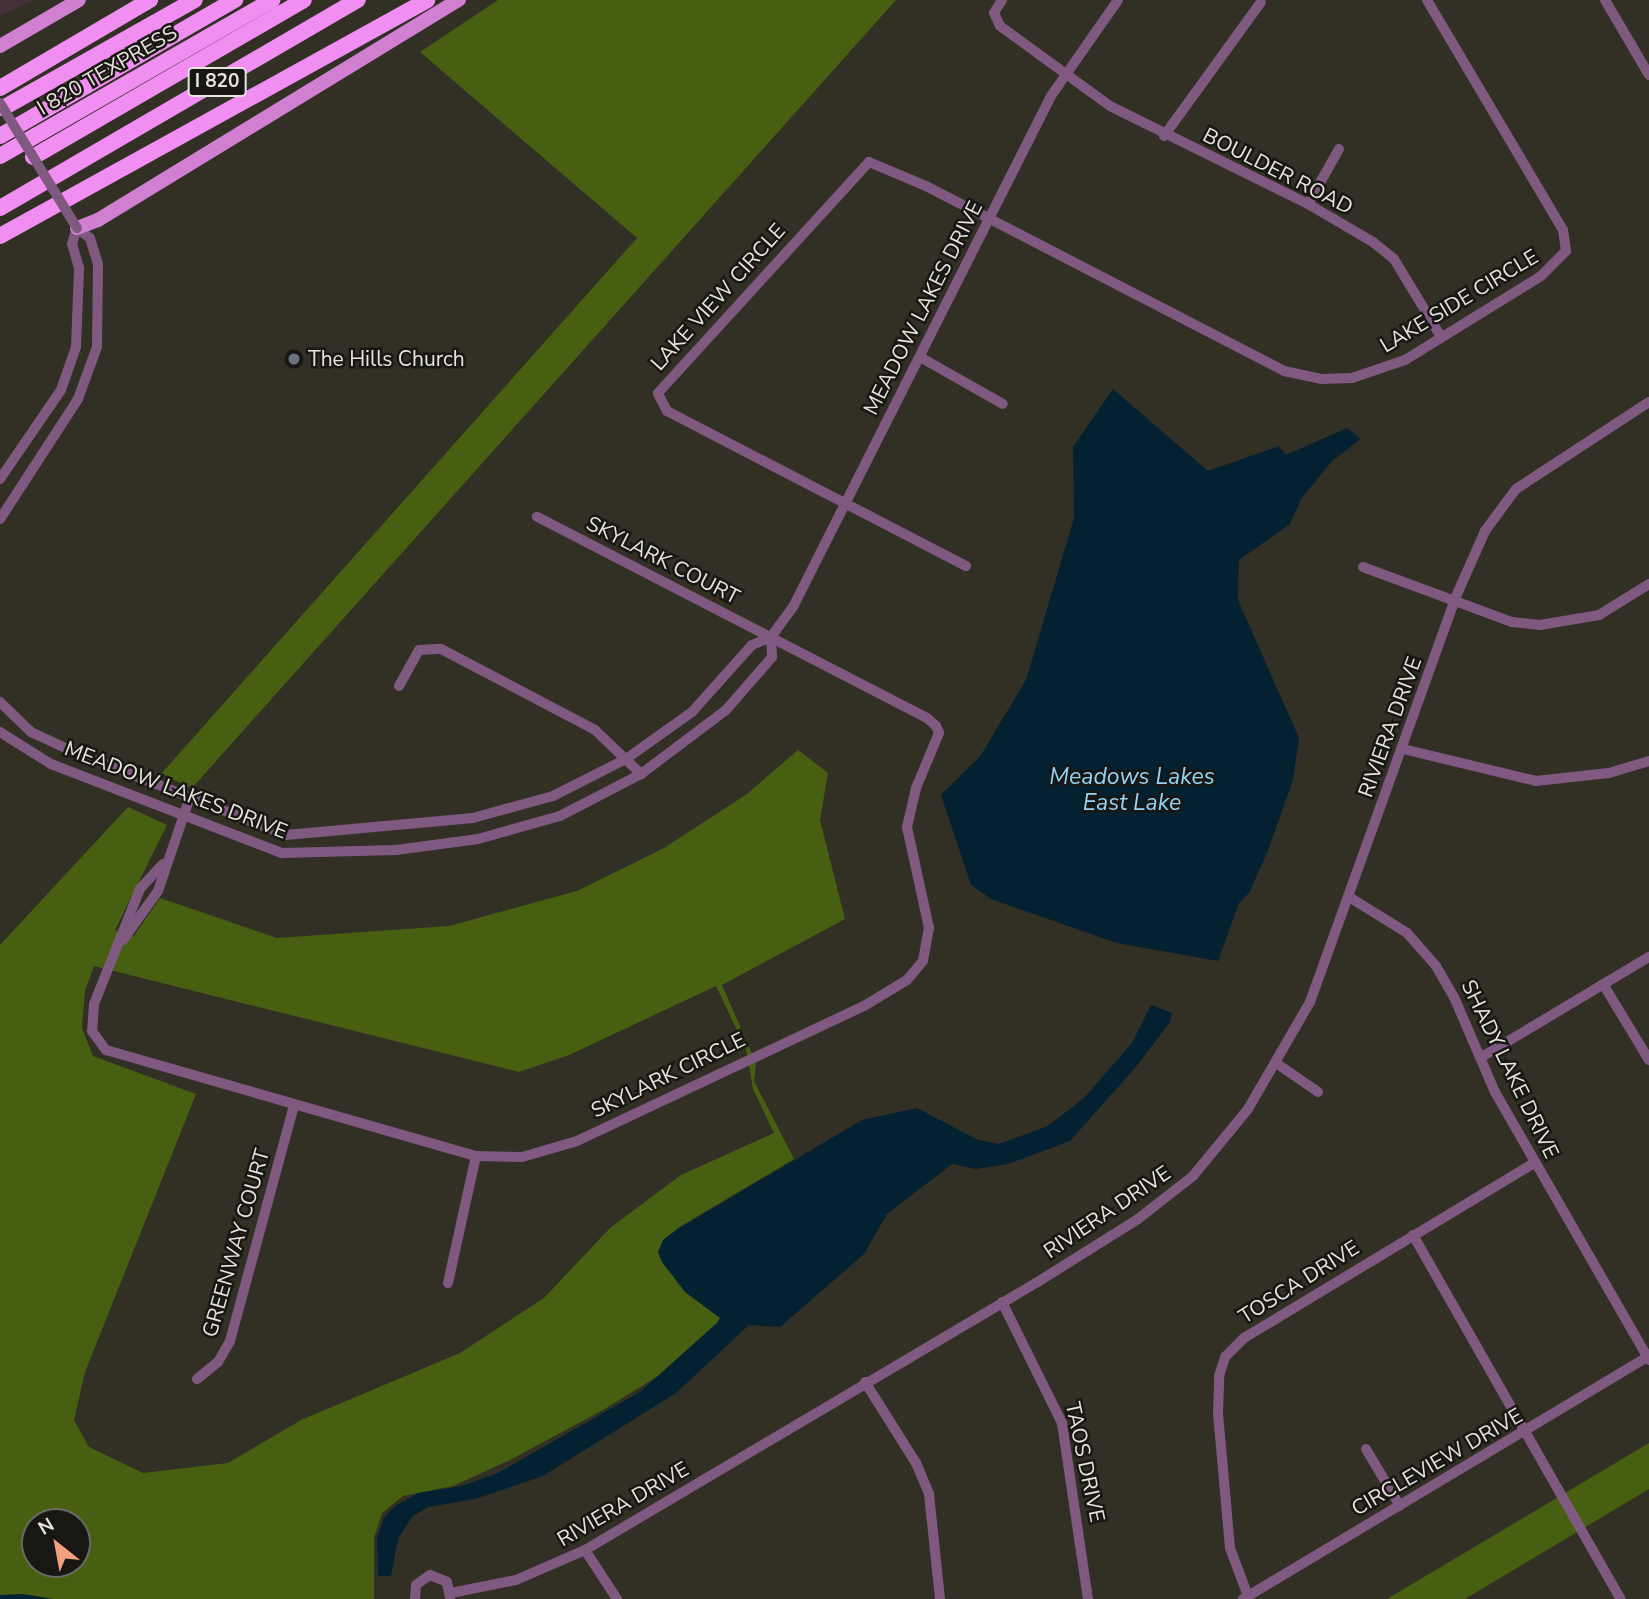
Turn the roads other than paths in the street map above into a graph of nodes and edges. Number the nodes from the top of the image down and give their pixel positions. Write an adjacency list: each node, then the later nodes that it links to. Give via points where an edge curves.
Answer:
1 (79, 0): 15 (main road)
2 (150, 0): 18 (highway)
3 (195, 0): 19 (highway)
4 (235, 0): 20 (highway, I 820 TEXPRESS)
5 (272, 0): 23 (highway, I 820 TEXPRESS)
6 (304, 0): 24 (highway)
7 (358, 0): 26 (highway, I 820)
8 (426, 0): 29 (highway)
9 (459, 0): 28 (main road, via 98,220)
10 (1002, 0): 16 (street, BOULDER ROAD, via 994,13 1000,26)
11 (1118, 0): 16 (street, MEADOW LAKES DRIVE)
12 (1427, 0): 30 (street, LAKE SIDE CIRCLE, via 1566,241 1564,257 1541,276)
13 (1605, 0): 17 (street)
14 (1261, 2): 21 (street)
15 (0, 46)
16 (1065, 74): 21 (street, BOULDER ROAD); 27 (street, MEADOW LAKES DRIVE)
17 (1649, 75)
18 (0, 88)
19 (2, 105): 24 (street, bridge)
20 (0, 136)
21 (1164, 136): 25 (street, BOULDER ROAD)
22 (1339, 149): 25 (street)
23 (0, 156)
24 (33, 157): 28 (street, bridge)
25 (1308, 204): 30 (street, BOULDER ROAD, via 1394,259)
26 (0, 208)
27 (989, 220): 30 (street, LAKE SIDE CIRCLE, via 1284,370 1321,379 1352,379 1405,360); 31 (street, MEADOW LAKES DRIVE); 35 (street, LAKE VIEW CIRCLE, via 926,186 866,164 658,393 667,411)
28 (77, 228): 34 (street, via 72,244 79,268 76,347 61,390); 37 (street, via 90,238 98,264 97,347 78,399)
29 (0, 236)
30 (1441, 337)
31 (920, 357): 33 (street); 35 (street, MEADOW LAKES DRIVE)
32 (1649, 402): 41 (street, RIVIERA DRIVE, via 1559,457 1503,503 1473,554)
33 (1003, 404)
34 (0, 479)
35 (848, 501): 38 (street); 42 (street, MEADOW LAKES DRIVE, via 794,605)
36 (537, 517): 42 (street, SKYLARK COURT)
37 (0, 519)
38 (966, 566)
39 (1363, 567): 41 (street)
40 (1649, 584): 41 (street, via 1599,615 1540,625 1512,622)
41 (1454, 601): 46 (street, RIVIERA DRIVE)
42 (771, 638): 47 (street, MEADOW LAKES DRIVE, via 752,645 692,712); 49 (street, MEADOW LAKES DRIVE, via 772,657 726,710); 62 (street, SKYLARK CIRCLE, via 936,726 939,733 916,788 907,827 927,904 929,939 923,961 907,980 864,1006 577,1141 522,1157)
43 (399, 686): 47 (street, via 419,650 441,649 595,730)
44 (0, 702): 50 (street, MEADOW LAKES DRIVE, via 31,732)
45 (0, 732): 51 (street, MEADOW LAKES DRIVE, via 17,747 51,764)
46 (1403, 749): 48 (street, via 1536,781 1609,773); 53 (street, RIVIERA DRIVE)
47 (626, 759): 49 (street); 50 (street, MEADOW LAKES DRIVE, via 553,796 517,808 369,830 286,835)
48 (1649, 761)
49 (640, 774): 51 (street, MEADOW LAKES DRIVE, via 560,816 478,839 396,850 282,853)
50 (189, 800): 51 (street, SKYLARK CIRCLE)
51 (183, 816): 52 (street, SKYLARK CIRCLE)
52 (163, 864): 54 (street, SKYLARK CIRCLE, via 140,889); 54 (street, SKYLARK CIRCLE, via 158,891 137,926)
53 (1349, 897): 57 (street, SHADY LAKE DRIVE, via 1418,944 1454,997); 59 (street, RIVIERA DRIVE, via 1310,1002)
54 (118, 945): 61 (street, SKYLARK CIRCLE, via 90,1021 97,1042 106,1050)
55 (1649, 957): 56 (street)
56 (1603, 984): 57 (street); 58 (street)
57 (1480, 1058): 63 (street, SHADY LAKE DRIVE)
58 (1649, 1060)
59 (1276, 1063): 60 (street); 66 (street, RIVIERA DRIVE, via 1212,1156 1170,1196)
60 (1318, 1093)
61 (294, 1106): 62 (street, SKYLARK CIRCLE); 68 (street, GREENWAY COURT, via 230,1341 218,1362)
62 (476, 1156): 65 (street)
63 (1534, 1163): 64 (street, TOSCA DRIVE); 67 (street, SHADY LAKE DRIVE)
64 (1413, 1235): 70 (street); 75 (street, TOSCA DRIVE, via 1244,1338 1225,1357 1219,1376 1218,1414 1230,1548)
65 (448, 1283)
66 (1002, 1303): 69 (street, RIVIERA DRIVE); 79 (street, TAOS DRIVE, via 1059,1414)
67 (1648, 1358): 70 (street, CIRCLEVIEW DRIVE)
68 (197, 1379)
69 (865, 1382): 73 (street, RIVIERA DRIVE); 78 (street, via 916,1463 929,1494)
70 (1526, 1432): 72 (street, CIRCLEVIEW DRIVE); 80 (street)
71 (1366, 1450): 72 (street)
72 (1400, 1506): 75 (street, CIRCLEVIEW DRIVE)
73 (585, 1550): 74 (street, RIVIERA DRIVE, via 516,1580); 77 (street)
74 (450, 1596): 76 (street, RIVIERA DRIVE, via 442,1578 430,1576 416,1585)
75 (1245, 1597)
76 (415, 1599)
77 (617, 1599)
78 (940, 1599)
79 (1088, 1599)
80 (1621, 1599)

